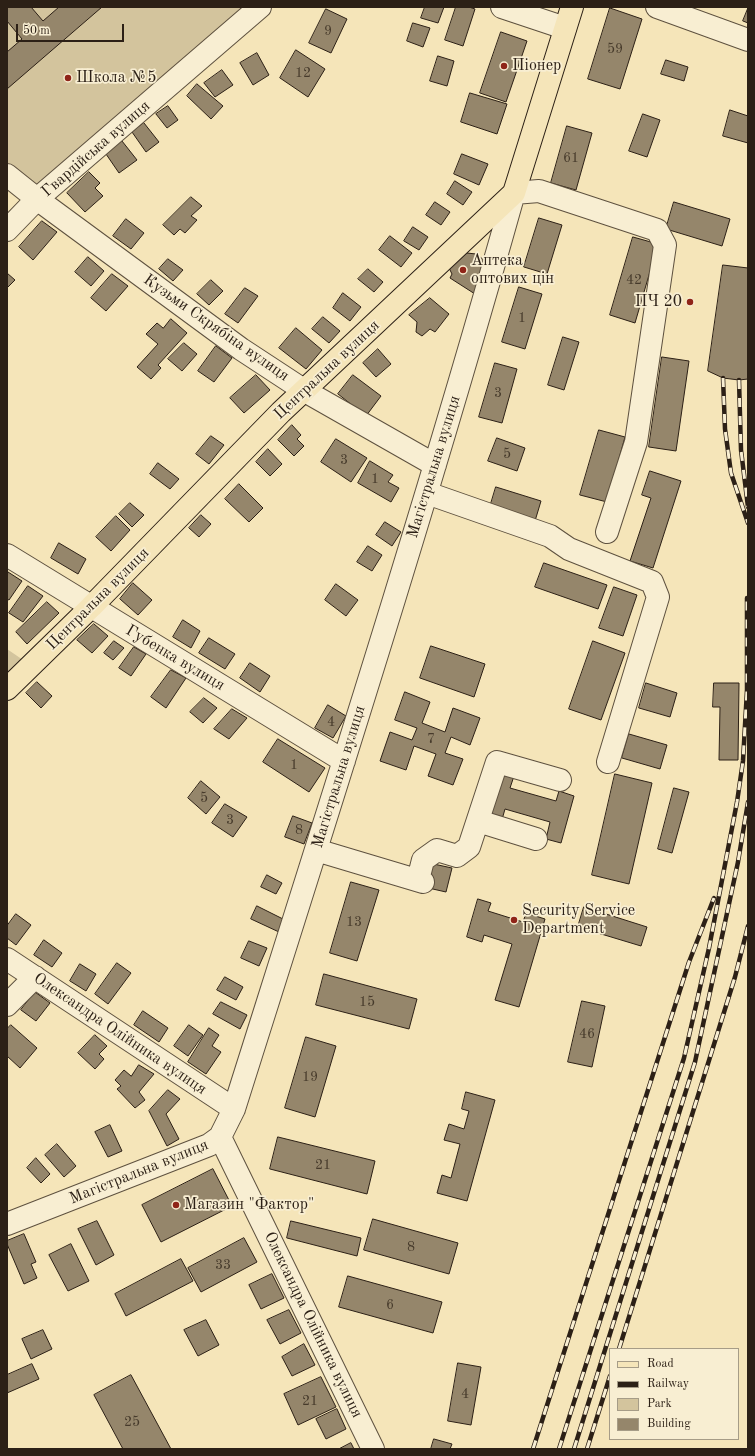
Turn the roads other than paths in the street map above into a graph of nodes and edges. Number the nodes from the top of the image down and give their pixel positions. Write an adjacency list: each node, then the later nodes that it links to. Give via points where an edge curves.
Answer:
1 (260, 7): 9 (street, Гвардійська вулиця)
2 (502, 7): 5 (street)
3 (572, 7): 5 (main road, Центральна вулиця)
4 (657, 7): 6 (street)
5 (565, 28): 8 (main road, Центральна вулиця)
6 (748, 40)
7 (7, 175): 9 (street, Кузьми Скрябіна вулиця)
8 (514, 193): 11 (main road, Центральна вулиця); 12 (street, Магістральна вулиця); 14 (street, via 539,191 657,230 665,245 636,442)
9 (37, 199): 10 (street, Гвардійська вулиця); 11 (street, Кузьми Скрябіна вулиця, via 241,349)
10 (7, 230)
11 (305, 391): 12 (street, Кузьми Скрябіна вулиця); 16 (main road, Центральна вулиця, via 281,412)
12 (435, 465): 13 (street, Магістральна вулиця)
13 (427, 493): 18 (street, Магістральна вулиця); 19 (street, via 550,536 569,549 652,582 658,597)
14 (607, 532)
15 (7, 555): 16 (street, Губенка вулиця)
16 (91, 607): 17 (main road, Центральна вулиця); 18 (street, Губенка вулиця)
17 (7, 689)
18 (344, 761): 23 (street, Магістральна вулиця)
19 (608, 762)
20 (560, 780): 21 (street, via 497,762)
21 (478, 821): 22 (street); 23 (street, via 469,847 457,856 436,850 424,860 420,881)
22 (536, 839)
23 (316, 850): 27 (street, Магістральна вулиця)
24 (7, 960): 25 (street, Олександра Олійника вулиця)
25 (35, 977): 26 (street); 27 (street, Олександра Олійника вулиця)
26 (7, 1005)
27 (234, 1109): 28 (street, Магістральна вулиця)
28 (220, 1137): 29 (street, Магістральна вулиця, via 209,1145); 30 (street, Олександра Олійника вулиця)
29 (7, 1224)
30 (373, 1449)

